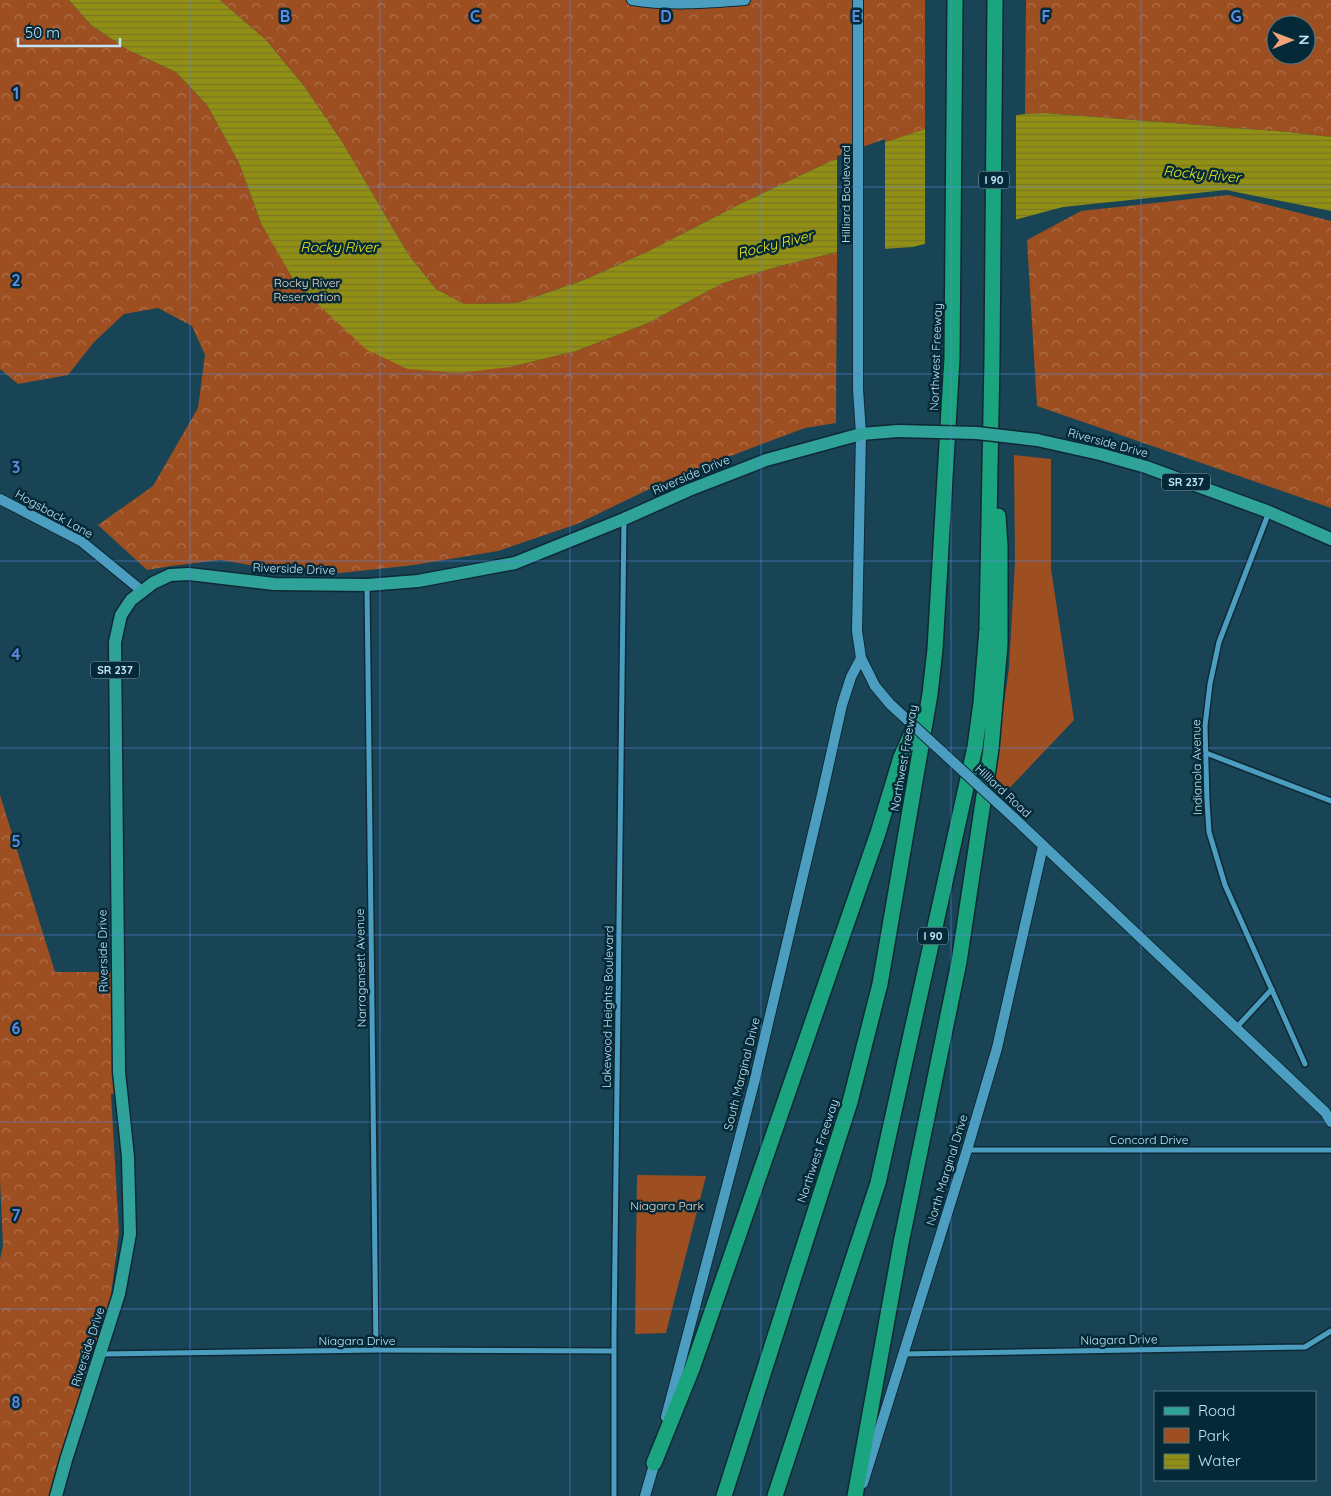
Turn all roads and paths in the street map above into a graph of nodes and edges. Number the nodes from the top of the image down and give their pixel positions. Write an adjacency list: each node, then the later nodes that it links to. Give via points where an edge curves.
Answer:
1 (632, 0): 2 (main road, via 654,4)
2 (744, 0)
3 (858, 0): 6 (main road, Hilliard Boulevard)
4 (955, 0): 16 (highway, Northwest Freeway, via 952,358)
5 (995, 0): 7 (highway, I 90)
6 (858, 389): 8 (main road, Hilliard Road)
7 (992, 394): 36 (highway, I 90, via 987,629 975,747 878,1183); 37 (highway, via 1000,546 1000,644 991,749 959,962 901,1243)
8 (860, 434): 10 (main road, Riverside Drive / SR 237, bridge, via 898,431 977,433 1037,440 1146,467); 11 (main road, Riverside Drive / SR 237, via 766,460); 15 (main road, Hilliard Road, via 857,631)
9 (0, 500): 14 (main road, Hogsback Lane, via 81,541)
10 (1269, 512): 12 (main road, Riverside Drive / SR 237); 17 (street, Indianola Avenue, via 1219,642 1205,726)
11 (624, 519): 13 (main road, Riverside Drive / SR 237, via 515,562 418,581); 28 (street, Lakewood Heights Boulevard)
12 (1331, 539)
13 (367, 585): 14 (main road, Riverside Drive / SR 237, via 274,584 189,574 170,575); 27 (street, Narragansett Avenue)
14 (142, 591): 29 (main road, Riverside Drive / SR 237, via 131,600 121,616 115,642 119,1072 128,1156 130,1234 119,1294)
15 (860, 658): 19 (main road, Hilliard Road, bridge, via 875,686 890,704); 31 (main road, South Marginal Drive, via 842,705 754,1083)
16 (930, 694): 31 (highway, via 901,757 878,833 698,1350); 35 (highway, Northwest Freeway, via 880,984 852,1093)
17 (1206, 753): 18 (street); 20 (street, Indianola Avenue, via 1209,832 1225,885)
18 (1331, 801)
19 (1043, 846): 21 (main road, Hilliard Road); 24 (main road, North Marginal Drive, via 997,1048)
20 (1272, 989): 21 (street); 22 (street, Indianola Avenue)
21 (1236, 1028): 23 (main road, Hilliard Road, via 1325,1112)
22 (1305, 1064)
23 (1331, 1122)
24 (967, 1150): 25 (street, Concord Drive); 30 (main road, North Marginal Drive)
25 (1331, 1150)
26 (1331, 1331): 30 (street, Niagara Drive, via 1305,1346)
27 (376, 1350): 28 (street, Niagara Drive); 29 (street, Niagara Drive)
28 (614, 1351): 33 (street, Lakewood Heights Boulevard)
29 (100, 1354): 32 (main road, Riverside Drive / SR 237)
30 (903, 1354): 38 (main road, North Marginal Drive)
31 (654, 1463): 34 (main road, South Marginal Drive)
32 (56, 1496)
33 (614, 1496)
34 (644, 1496)
35 (724, 1496)
36 (775, 1496)
37 (854, 1496)
38 (860, 1496)

